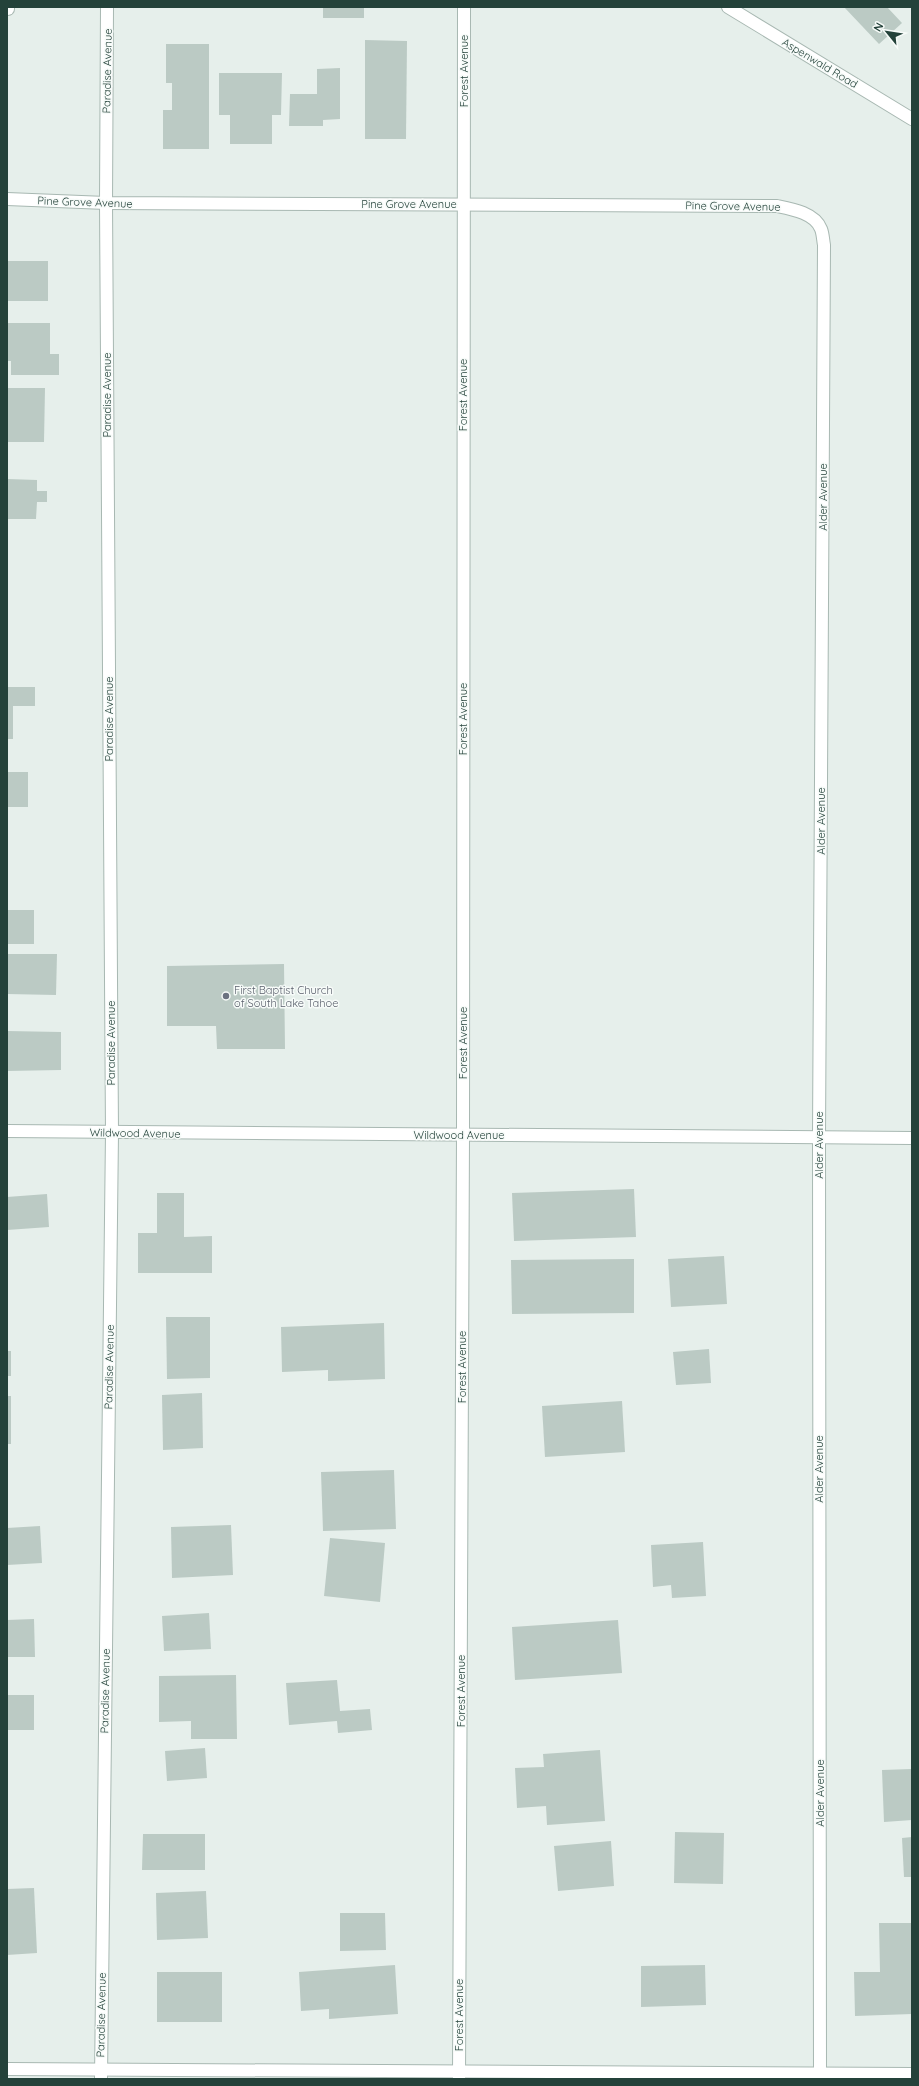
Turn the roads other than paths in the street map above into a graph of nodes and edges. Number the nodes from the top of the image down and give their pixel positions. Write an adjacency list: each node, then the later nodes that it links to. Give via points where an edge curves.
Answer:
1 (107, 7): 6 (street, Paradise Avenue)
2 (464, 7): 7 (street, Forest Avenue)
3 (728, 7): 4 (street, Aspenwald Road)
4 (912, 118)
5 (7, 199): 6 (street, Pine Grove Avenue)
6 (106, 203): 7 (street, Pine Grove Avenue); 10 (street, Paradise Avenue)
7 (463, 204): 8 (street, Pine Grove Avenue, via 777,206); 11 (street, Forest Avenue)
8 (810, 216): 12 (street, Alder Avenue, via 821,228 824,245)
9 (7, 1131): 10 (street, Wildwood Avenue)
10 (112, 1133): 11 (street, Wildwood Avenue); 16 (street, Paradise Avenue)
11 (464, 1135): 12 (street, Wildwood Avenue); 17 (street, Forest Avenue)
12 (819, 1137): 13 (street, Wildwood Avenue); 18 (street, Alder Avenue)
13 (912, 1138)
14 (7, 2069): 16 (street)
15 (912, 2074): 18 (street)
16 (101, 2075): 17 (street)
17 (459, 2076): 18 (street)
18 (820, 2076)

